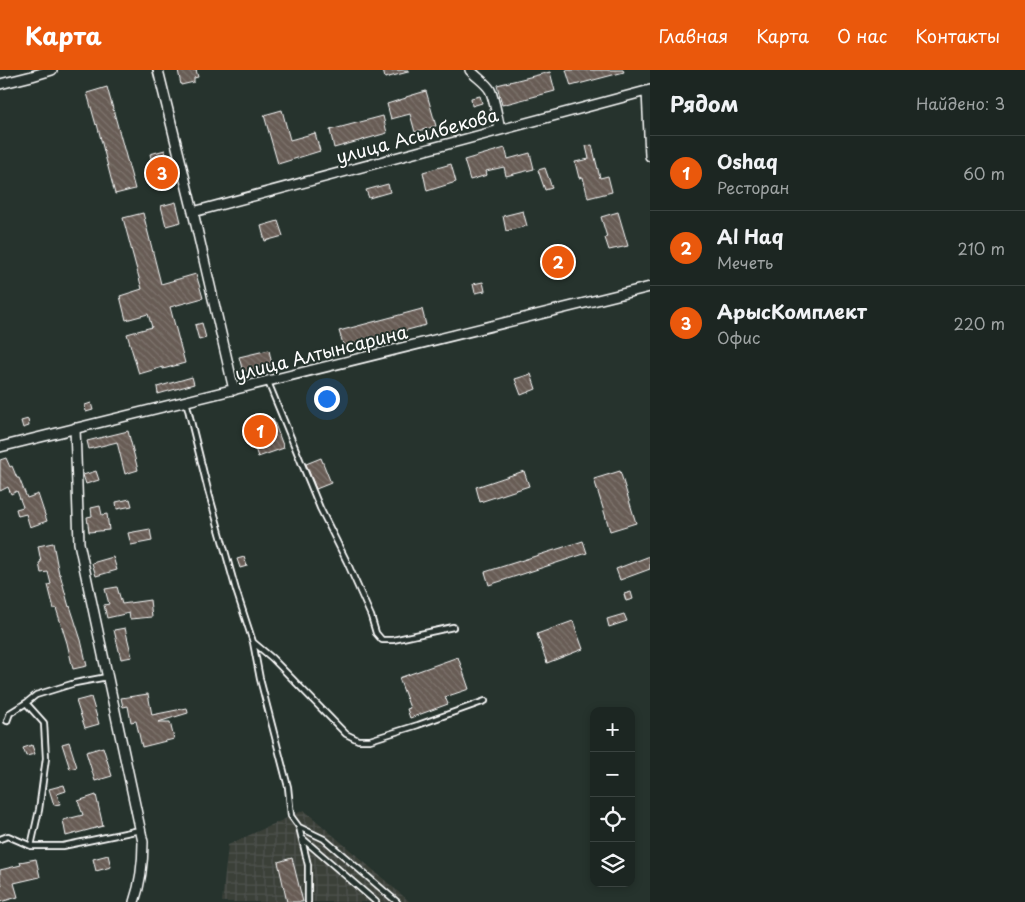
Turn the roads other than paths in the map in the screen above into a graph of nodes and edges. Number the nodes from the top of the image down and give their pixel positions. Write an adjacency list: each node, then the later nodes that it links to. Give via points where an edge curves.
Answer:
1 (52, 70): 4 (street)
2 (158, 70): 8 (street)
3 (470, 70): 6 (street, via 490,90)
4 (0, 84)
5 (648, 91): 6 (street, улица Асылбекова); 7 (street)
6 (500, 130): 8 (street, улица Асылбекова)
7 (650, 156)
8 (193, 212): 11 (street)
9 (650, 287): 10 (street, улица Алтынсарина)
10 (268, 382): 11 (street, улица Алтынсарина); 15 (lane, via 320,508 382,640)
11 (234, 390): 12 (street, улица Алтынсарина)
12 (186, 401): 13 (street, улица Алтынсарина); 16 (lane)
13 (75, 428): 14 (street, улица Алтынсарина); 17 (street, via 79,544)
14 (0, 447)
15 (453, 627)
16 (252, 642): 18 (lane, via 272,658 346,734 358,740 370,740); 21 (lane, via 288,787 291,816)
17 (107, 677): 19 (lane, via 36,695); 22 (street)
18 (485, 701)
19 (26, 703): 20 (lane, via 10,713); 25 (lane, via 44,723 46,758)
20 (7, 721)
21 (299, 827): 23 (lane); 29 (lane, via 324,839)
22 (140, 830): 25 (lane, via 62,846); 26 (street, via 143,866)
23 (302, 838): 27 (lane, via 308,865); 28 (lane)
24 (0, 839): 25 (lane, via 8,836)
25 (31, 846)
26 (134, 899)
27 (308, 902)
28 (376, 902)
29 (397, 902)

